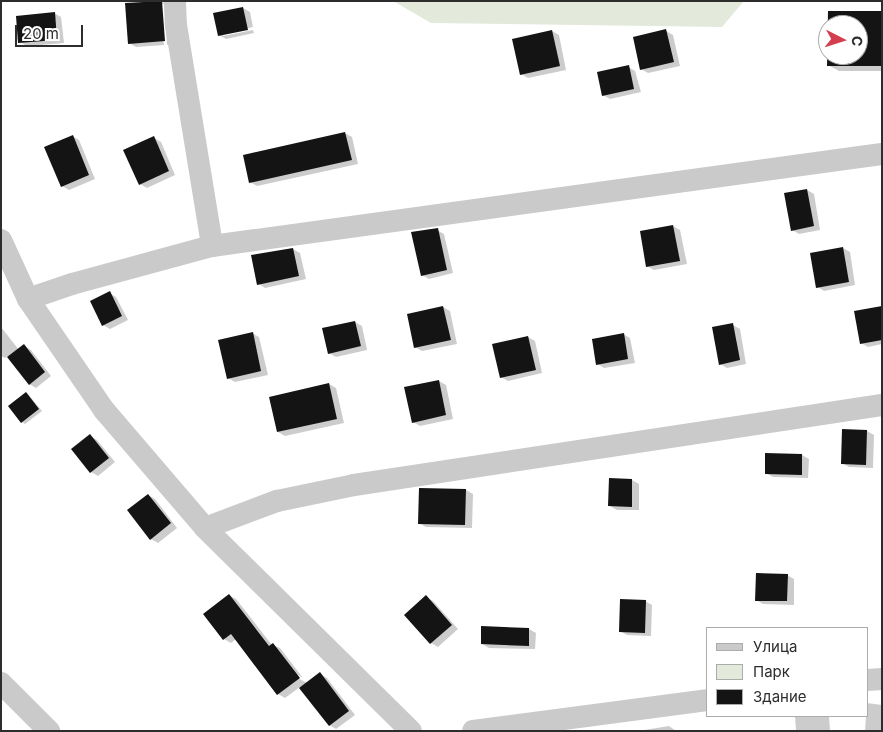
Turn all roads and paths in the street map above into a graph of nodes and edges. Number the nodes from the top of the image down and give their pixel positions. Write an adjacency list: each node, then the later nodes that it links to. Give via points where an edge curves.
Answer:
1 (174, 1): 4 (street)
2 (882, 154): 4 (street)
3 (1, 240): 5 (street)
4 (212, 246): 5 (street)
5 (28, 299): 7 (street, via 104,410)
6 (882, 405): 7 (street, via 354,485 277,502)
7 (205, 528): 13 (street)
8 (882, 679): 9 (street)
9 (868, 680)
10 (1, 683): 12 (street)
11 (706, 700): 14 (street)
12 (49, 731)
13 (411, 731)
14 (473, 731)

